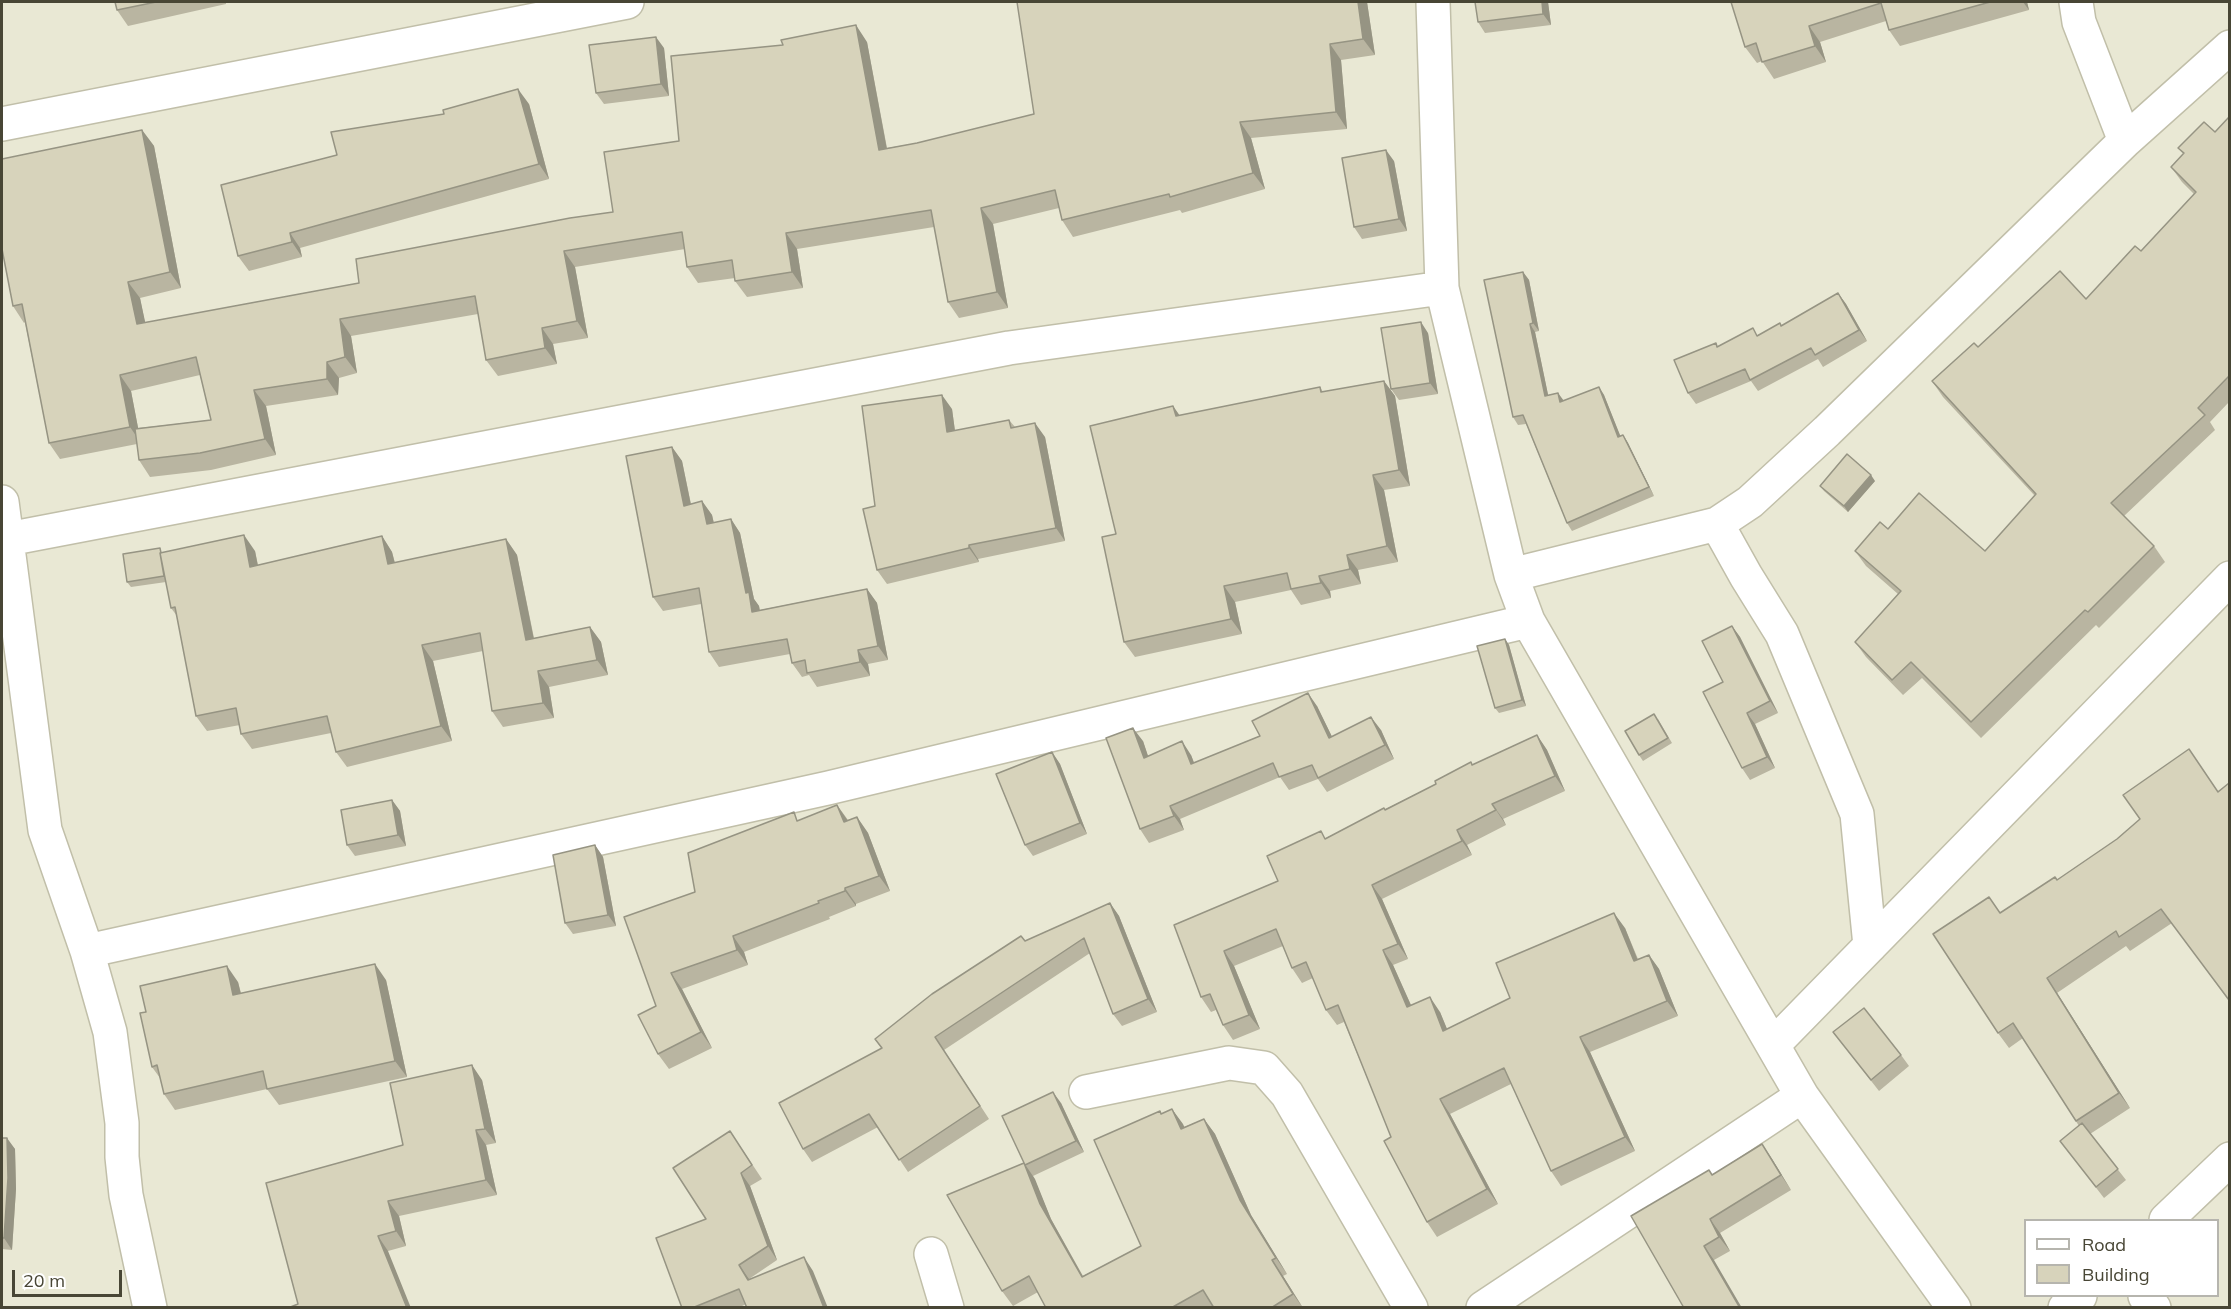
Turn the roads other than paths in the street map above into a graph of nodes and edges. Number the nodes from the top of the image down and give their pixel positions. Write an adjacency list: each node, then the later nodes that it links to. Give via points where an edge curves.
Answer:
1 (627, 2): 5 (street)
2 (1433, 2): 7 (street)
3 (2076, 2): 6 (street, via 2079,22)
4 (2229, 47): 6 (street)
5 (2, 124)
6 (2125, 141): 9 (street, via 1827,431 1750,502)
7 (1442, 288): 10 (street, via 1009,348); 11 (street)
8 (2, 502): 10 (street)
9 (1717, 524): 11 (street); 14 (street, via 1782,634 1857,814)
10 (8, 539): 15 (street, via 45,830)
11 (1511, 575): 13 (street)
12 (2229, 578): 14 (street)
13 (1528, 621): 15 (street, via 828,788); 16 (street)
14 (1870, 946): 16 (street)
15 (87, 951): 23 (street, via 110,1032 126,1194)
16 (1774, 1044): 18 (street)
17 (1086, 1092): 25 (street, via 1229,1063 1264,1068 1287,1094)
18 (1802, 1096): 26 (street); 27 (street)
19 (2229, 1159): 20 (street)
20 (2168, 1219)
21 (931, 1254): 24 (street)
22 (2079, 1297): 28 (street)
23 (150, 1308)
24 (947, 1308)
25 (1411, 1308)
26 (1484, 1308)
27 (1954, 1308)
28 (2065, 1308)

